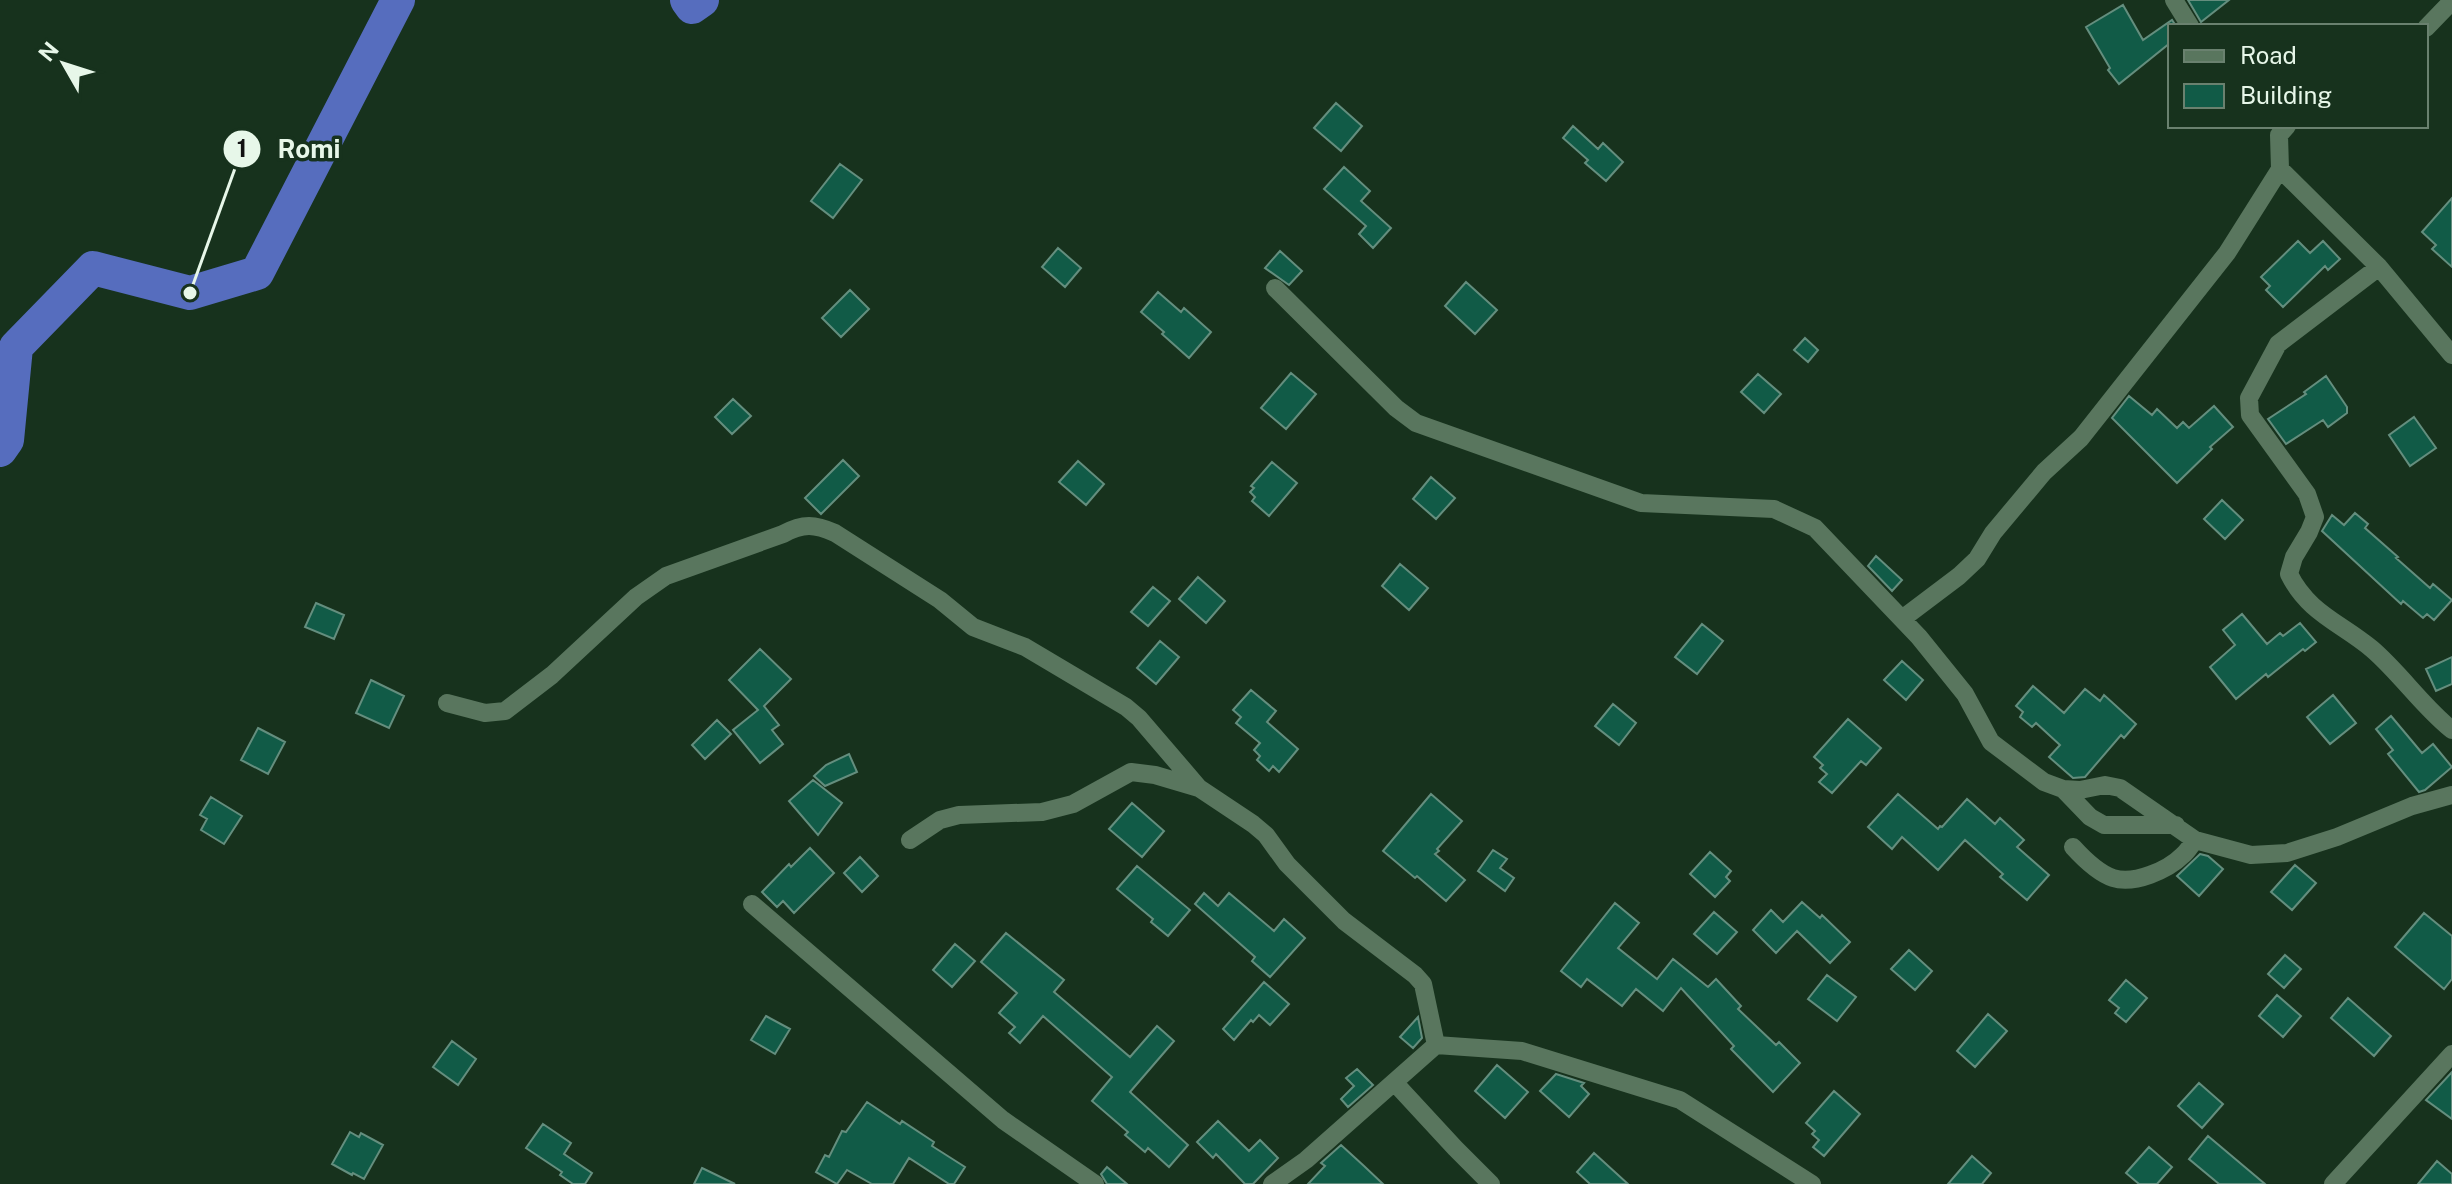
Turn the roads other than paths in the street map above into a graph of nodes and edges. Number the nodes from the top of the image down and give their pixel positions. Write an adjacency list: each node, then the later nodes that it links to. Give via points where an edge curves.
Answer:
1 (2174, 0): 3 (street)
2 (2452, 1): 4 (street)
3 (2189, 24)
4 (2428, 26)
5 (2282, 129): 6 (street)
6 (2280, 169): 7 (street); 10 (street, via 2227,253 2081,438 2044,472 1977,559)
7 (2379, 267): 9 (street); 12 (street, via 2278,344 2249,398 2250,415 2307,494 2315,517 2289,574 2297,590 2372,649)
8 (1275, 288): 10 (street, via 1416,423 1641,503 1774,509 1815,528)
9 (2452, 355)
10 (1902, 619): 14 (street, via 1965,694 1991,742 2044,782)
11 (447, 703): 13 (street, via 485,713 505,711 666,576 799,525 818,525 940,600 973,627 1025,647 1126,707)
12 (2452, 730)
13 (1199, 788): 17 (street, via 1131,772 1073,804 1042,812 959,815 940,820); 21 (street, via 1266,835 1344,921 1415,975 1423,984)
14 (2063, 789): 16 (street, via 2120,788); 16 (street, via 2104,825)
15 (2452, 795): 18 (street, via 2287,853 2251,855)
16 (2176, 825): 18 (street)
17 (910, 840)
18 (2195, 840): 19 (street, via 2163,869 2130,880 2113,878)
19 (2073, 847)
20 (752, 904): 24 (street, via 1003,1120)
21 (1436, 1045): 23 (street); 27 (street, via 1522,1051 1680,1100)
22 (2452, 1054): 28 (street)
23 (1394, 1082): 25 (street); 26 (street)
24 (1095, 1184)
25 (1272, 1184)
26 (1491, 1184)
27 (1812, 1184)
28 (2333, 1184)

